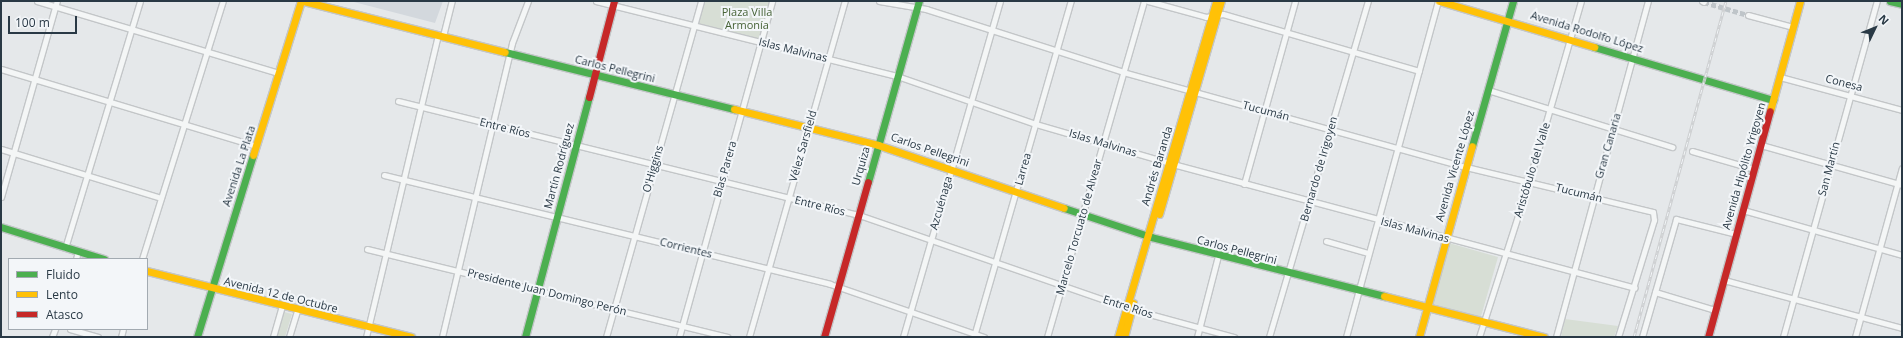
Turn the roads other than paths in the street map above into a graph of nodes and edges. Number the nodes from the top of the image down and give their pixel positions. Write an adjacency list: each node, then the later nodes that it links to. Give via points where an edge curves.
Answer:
1 (37, 1): 29 (street)
2 (140, 1): 37 (street)
3 (222, 1): 44 (street)
4 (302, 1): 40 (main road, Carlos Pellegrini); 52 (main road, Avenida La Plata)
5 (452, 1): 40 (street)
6 (528, 1): 46 (street)
7 (596, 1): 28 (street, Islas Malvinas)
8 (701, 1): 35 (street, O'Higgins)
9 (772, 1): 42 (street, Blas Parera)
10 (845, 1): 48 (street, Vélez Sarsfield)
11 (879, 1): 31 (street, Tucumán)
12 (919, 1): 31 (main road, Urquiza)
13 (1000, 1): 38 (street, Azcuénaga)
14 (1072, 1): 43 (street, Larrea)
15 (1144, 1): 51 (street, Marcelo Torcuato de Alvear)
16 (1148, 1): 33 (street)
17 (1216, 1): 33 (main road, Andrés Baranda)
18 (1221, 1): 33 (main road, Andrés Baranda)
19 (1295, 1): 39 (street)
20 (1368, 1): 45 (street, Bernardo de Irigoyen)
21 (1438, 1): 34 (main road, Avenida Rodolfo López); 50 (street)
22 (1513, 1): 34 (main road, Avenida Vicente López)
23 (1581, 1): 41 (street, Aristóbulo del Valle)
24 (1648, 1): 47 (street, Gran Canaria)
25 (1800, 1): 36 (main road, Avenida Hipólito Yrigoyen)
26 (1877, 1): 60 (street, San Martín)
27 (1890, 1): 30 (main road)
28 (614, 3): 35 (street, Islas Malvinas); 53 (main road, Martín Rodríguez)
29 (57, 4): 37 (street); 56 (street)
30 (1902, 4)
31 (917, 9): 38 (street, Tucumán); 54 (main road, Urquiza)
32 (1748, 14): 36 (street)
33 (1214, 15): 39 (street); 58 (main road, Andrés Baranda)
34 (1508, 20): 41 (main road, Avenida Rodolfo López); 57 (main road, Avenida Vicente López)
35 (694, 26): 42 (street, Islas Malvinas); 59 (street, O'Higgins)
36 (1793, 27): 55 (main road, Avenida Hipólito Yrigoyen)
37 (131, 28): 44 (street); 64 (street)
38 (992, 30): 43 (street, Tucumán); 63 (street, Azcuénaga)
39 (1287, 33): 45 (street); 66 (street)
40 (440, 35): 46 (main road, Carlos Pellegrini); 65 (street)
41 (1570, 39): 47 (main road, Avenida Rodolfo López); 67 (street, Aristóbulo del Valle)
42 (760, 42): 48 (street, Islas Malvinas); 69 (street, Blas Parera)
43 (1057, 50): 51 (street, Tucumán); 71 (street, Larrea)
44 (206, 52): 52 (street); 72 (street)
45 (1352, 52): 50 (street); 74 (street, Bernardo de Irigoyen)
46 (509, 53): 53 (main road, Carlos Pellegrini); 70 (street)
47 (1633, 57): 61 (main road, Avenida Rodolfo López); 75 (street, Gran Canaria)
48 (828, 59): 54 (street, Islas Malvinas); 73 (street, Vélez Sarsfield)
49 (1, 69): 56 (street)
50 (1419, 70): 81 (street)
51 (1123, 72): 58 (street, Tucumán); 76 (street, Marcelo Torcuato de Alvear)
52 (279, 74): 79 (main road, Avenida La Plata)
53 (594, 74): 59 (main road, Carlos Pellegrini); 80 (main road, Martín Rodríguez)
54 (897, 76): 63 (street, Islas Malvinas); 77 (main road, Urquiza)
55 (1780, 77): 60 (street, Conesa); 61 (main road, Avenida Hipólito Yrigoyen)
56 (35, 80): 64 (street); 85 (street)
57 (1488, 90): 67 (street); 89 (main road, Avenida Vicente López)
58 (1193, 91): 66 (street, Tucumán); 86 (main road, Andrés Baranda)
59 (675, 95): 69 (main road, Carlos Pellegrini); 87 (street, O'Higgins)
60 (1850, 96): 68 (street, Conesa); 88 (street, San Martín)
61 (1774, 100): 78 (main road, Avenida Hipólito Yrigoyen)
62 (398, 101): 65 (street, Entre Ríos)
63 (971, 101): 71 (street, Islas Malvinas); 91 (street, Azcuénaga)
64 (108, 103): 72 (street); 94 (street)
65 (420, 107): 70 (street, Entre Ríos); 95 (street)
66 (1265, 110): 74 (street, Tucumán); 98 (street)
67 (1550, 110): 75 (street); 96 (street, Aristóbulo del Valle)
68 (1902, 110)
69 (742, 111): 73 (main road, Carlos Pellegrini); 97 (street, Blas Parera)
70 (492, 124): 80 (street, Entre Ríos); 104 (street)
71 (1036, 124): 76 (street, Islas Malvinas); 100 (street, Larrea)
72 (184, 125): 79 (street); 103 (street)
73 (808, 128): 77 (main road, Carlos Pellegrini); 105 (street, Vélez Sarsfield)
74 (1330, 129): 81 (street, Tucumán); 106 (street, Bernardo de Irigoyen)
75 (1612, 129): 82 (street); 102 (street, Gran Canaria)
76 (1103, 143): 86 (street, Islas Malvinas); 108 (street, Marcelo Torcuato de Alvear)
77 (878, 144): 91 (main road, Carlos Pellegrini); 109 (main road, Urquiza)
78 (1761, 145): 88 (street); 92 (main road, Avenida Hipólito Yrigoyen)
79 (256, 146): 144 (main road, Avenida La Plata)
80 (575, 146): 87 (street, Entre Ríos); 110 (main road, Martín Rodríguez)
81 (1398, 147): 89 (street, Tucumán); 111 (street)
82 (1672, 147)
83 (1, 149): 85 (street)
84 (1692, 151): 92 (street)
85 (14, 153): 94 (street); 101 (street)
86 (1172, 164): 98 (street, Islas Malvinas); 116 (main road, Andrés Baranda)
87 (654, 165): 97 (street, Entre Ríos); 115 (street, O'Higgins)
88 (1830, 165): 99 (street); 113 (street, San Martín)
89 (1466, 167): 96 (street, Tucumán); 117 (main road, Avenida Vicente López)
90 (1902, 168): 99 (street)
91 (951, 169): 100 (main road, Carlos Pellegrini); 118 (street, Azcuénaga)
92 (1754, 169): 107 (main road, Avenida Hipólito Yrigoyen)
93 (384, 175): 95 (street, Corrientes)
94 (87, 176): 103 (street); 120 (street)
95 (404, 180): 104 (street, Corrientes); 126 (street)
96 (1530, 181): 102 (street, Tucumán); 127 (street, Aristóbulo del Valle)
97 (721, 182): 105 (street, Entre Ríos); 124 (street, Blas Parera)
98 (1244, 184): 106 (street, Islas Malvinas)
99 (1900, 184): 122 (street)
100 (1017, 192): 108 (main road, Carlos Pellegrini); 133 (street, Larrea)
101 (1, 197)
102 (1594, 197): 137 (street, Gran Canaria); 143 (street, Tucumán, via 1655,215)
103 (161, 198): 132 (street)
104 (474, 198): 110 (street, Corrientes); 135 (street)
105 (789, 198): 109 (street, Entre Ríos); 134 (street, Vélez Sarsfield)
106 (1309, 202): 111 (street, Islas Malvinas); 138 (street, Bernardo de Irigoyen)
107 (1743, 210): 113 (street); 114 (main road, Avenida Hipólito Yrigoyen)
108 (1082, 213): 116 (main road, Carlos Pellegrini); 140 (street, Marcelo Torcuato de Alvear)
109 (859, 215): 118 (street, Entre Ríos); 141 (main road, Urquiza)
110 (557, 216): 115 (street, Corrientes); 142 (main road, Martín Rodríguez)
111 (1377, 220): 117 (street, Islas Malvinas); 125 (street)
112 (1, 227): 120 (main road)
113 (1813, 230): 122 (street); 147 (street, San Martín)
114 (1736, 234): 139 (main road, Avenida Hipólito Yrigoyen); 146 (street, via 1675,221)
115 (635, 236): 124 (street, Corrientes); 149 (street, O'Higgins)
116 (1149, 237): 129 (main road, Carlos Pellegrini); 150 (main road, Andrés Baranda)
117 (1446, 238): 127 (street, Islas Malvinas); 151 (main road, Avenida Vicente López)
118 (930, 240): 133 (street, Entre Ríos); 154 (street, Azcuénaga)
119 (1326, 241): 125 (street)
120 (65, 248): 123 (main road)
121 (367, 249): 126 (street, Presidente Juan Domingo Perón)
122 (1880, 249): 128 (street); 155 (street)
123 (78, 252): 130 (street); 131 (main road)
124 (702, 252): 134 (street, Corrientes); 157 (street, Blas Parera)
125 (1368, 253): 145 (street)
126 (386, 254): 135 (street, Presidente Juan Domingo Perón); 158 (street)
127 (1506, 254): 137 (street, Islas Malvinas); 156 (street, Aristóbulo del Valle)
128 (1902, 255)
129 (1218, 256): 138 (main road, Carlos Pellegrini); 159 (street)
130 (76, 258)
131 (100, 258)
132 (142, 258)
133 (996, 263): 140 (street, Entre Ríos); 162 (street, Larrea)
134 (768, 269): 141 (street, Corrientes); 174 (street, Vélez Sarsfield)
135 (457, 270): 142 (street, Presidente Juan Domingo Perón); 169 (street)
136 (148, 271): 144 (main road, Avenida 12 de Octubre)
137 (1573, 272): 143 (street, Islas Malvinas); 188 (street, Gran Canaria)
138 (1286, 274): 145 (main road, Carlos Pellegrini); 183 (street, Bernardo de Irigoyen)
139 (1724, 280): 147 (street); 153 (main road, Avenida Hipólito Yrigoyen)
140 (1062, 285): 150 (street, Entre Ríos); 178 (street, Marcelo Torcuato de Alvear)
141 (838, 287): 154 (street, Corrientes); 175 (main road, Urquiza)
142 (537, 288): 149 (street, Presidente Juan Domingo Perón); 170 (main road, Martín Rodríguez)
143 (1634, 288): 189 (street)
144 (211, 289): 148 (main road, Avenida 12 de Octubre); 164 (main road, Avenida La Plata)
145 (1357, 292): 151 (main road, Carlos Pellegrini); 184 (street)
146 (1655, 292): 153 (street); 190 (street)
147 (1794, 298): 155 (street); 192 (street, San Martín)
148 (282, 306): 152 (main road, Avenida 12 de Octubre); 165 (street)
149 (614, 308): 157 (street, Presidente Juan Domingo Perón); 171 (street, O'Higgins)
150 (1129, 308): 159 (street, Entre Ríos); 179 (main road, Andrés Baranda); 180 (main road, Andrés Baranda)
151 (1427, 308): 156 (main road, Carlos Pellegrini); 185 (main road, Avenida Vicente López)
152 (297, 310): 158 (main road, Avenida 12 de Octubre); 166 (street)
153 (1715, 310): 191 (main road, Avenida Hipólito Yrigoyen)
154 (910, 312): 162 (street, Corrientes); 176 (street, Azcuénaga)
155 (1860, 317): 160 (street); 193 (street)
156 (1484, 322): 186 (street, Aristóbulo del Valle); 187 (main road, Carlos Pellegrini)
157 (682, 326): 172 (street, Blas Parera); 173 (street, Presidente Juan Domingo Perón)
158 (369, 327): 167 (street); 168 (main road, Avenida 12 de Octubre)
159 (1199, 328): 181 (street); 182 (street, Entre Ríos)
160 (1902, 328)
161 (74, 330): 163 (street)
162 (975, 336): 177 (street, Corrientes)
163 (98, 337)
164 (197, 337)
165 (273, 337)
166 (289, 337)
167 (366, 337)
168 (411, 337)
169 (442, 337)
170 (525, 337)
171 (606, 337)
172 (679, 337)
173 (727, 337)
174 (749, 337)
175 (824, 337)
176 (903, 337)
177 (984, 337)
178 (1047, 337)
179 (1118, 337)
180 (1124, 337)
181 (1197, 337)
182 (1234, 337)
183 (1269, 337)
184 (1346, 337)
185 (1419, 337)
186 (1479, 337)
187 (1544, 337)
188 (1556, 337)
189 (1618, 337)
190 (1644, 337)
191 (1708, 337)
192 (1783, 337)
193 (1855, 337)

